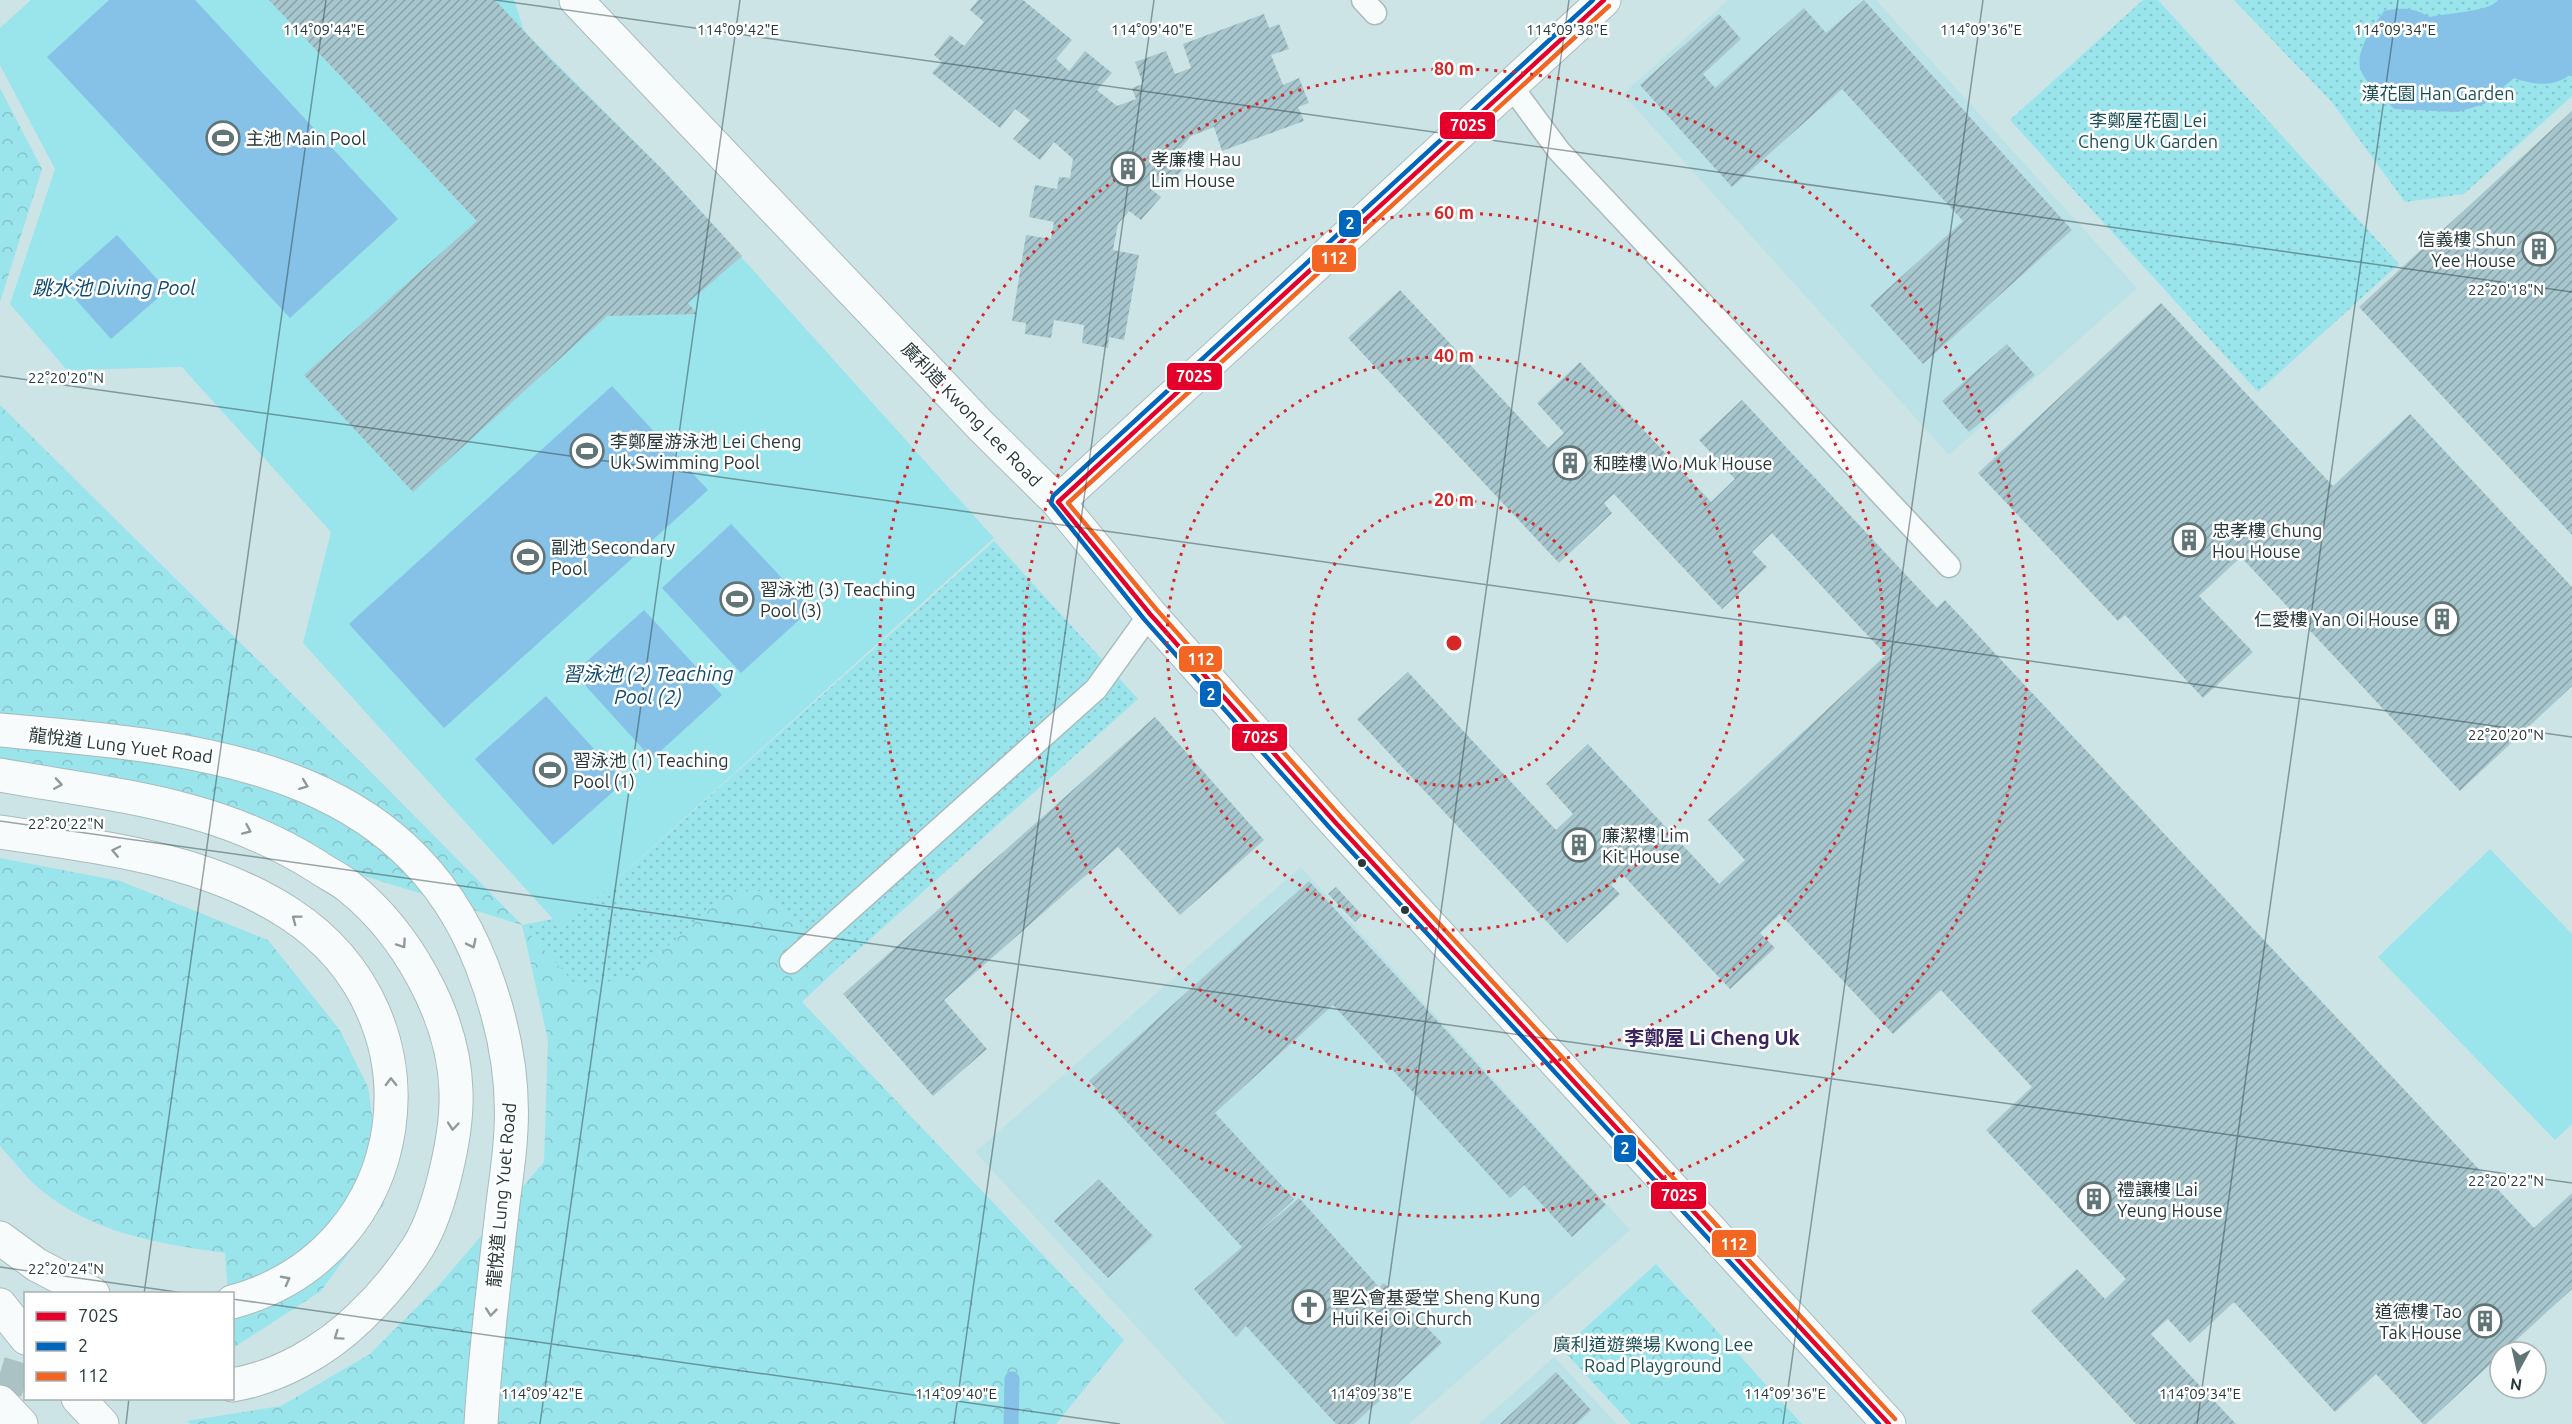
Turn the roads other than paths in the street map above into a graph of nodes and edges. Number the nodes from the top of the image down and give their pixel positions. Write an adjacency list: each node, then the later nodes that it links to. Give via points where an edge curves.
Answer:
1 (576, 0): 4 (main road, 廣利道 Kwong Lee Road)
2 (1604, 0): 3 (main road)
3 (1511, 86): 4 (main road); 5 (lane, via 1558,151)
4 (1058, 502): 6 (main road, 廣利道 Kwong Lee Road)
5 (1949, 566)
6 (1150, 614): 10 (lane, via 1096,689); 22 (main road, 廣利道 Kwong Lee Road, via 1335,822)
7 (0, 730): 21 (main road, 龍悅道 Lung Yuet Road, one-way to 21, via 210,755 319,790 371,822 414,858 449,902 474,946 493,994 510,1083 511,1128)
8 (0, 775): 16 (main road, one-way to 16, via 162,803 228,822 291,850 348,887 393,932 427,982 447,1034 456,1090 451,1148 440,1198 419,1246 381,1297 342,1334 296,1364)
9 (0, 832): 13 (main road, one-way to 9, via 259,1295 300,1273 336,1242 363,1205 382,1162 391,1117 391,1071 376,1016 359,982 328,944 290,914 236,884 112,849)
10 (791, 962)
11 (0, 1238): 12 (main road, via 37,1265)
12 (91, 1292)
13 (234, 1301)
14 (0, 1305): 15 (main road)
15 (24, 1335)
16 (234, 1384)
17 (80, 1400): 20 (main road)
18 (0, 1402): 19 (main road)
19 (21, 1424)
20 (102, 1424)
21 (481, 1424)
22 (1889, 1424)

